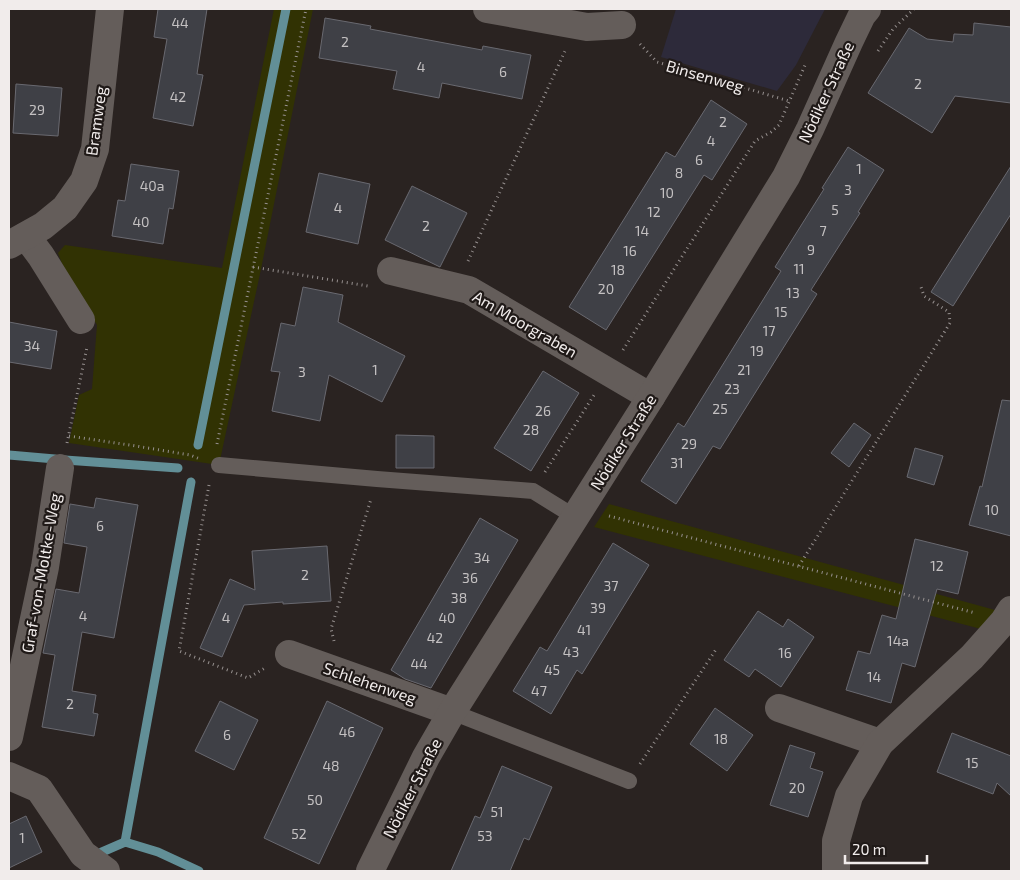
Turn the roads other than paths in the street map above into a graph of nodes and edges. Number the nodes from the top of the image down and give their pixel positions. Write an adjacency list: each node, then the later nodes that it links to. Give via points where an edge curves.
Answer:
1 (110, 9): 5 (street, Bramweg, via 94,149 84,181 65,208 43,226)
2 (487, 9): 4 (street, via 586,27)
3 (867, 9): 8 (street, Nödiker Straße, via 786,177)
4 (622, 25)
5 (17, 240): 7 (street, Bramweg, via 41,256)
6 (391, 271): 8 (street, Am Moorgraben, via 469,290)
7 (81, 320)
8 (651, 397): 11 (street, Nödiker Straße)
9 (216, 464): 11 (lane, via 533,491)
10 (60, 468): 16 (street, Graf-von-Moltke-Weg, via 45,566)
11 (575, 517): 15 (street, Nödiker Straße)
12 (1008, 616): 17 (street, via 972,657)
13 (289, 654): 15 (street, Schlehenweg)
14 (779, 708): 17 (street)
15 (452, 712): 19 (lane); 21 (street, Nödiker Straße)
16 (9, 737)
17 (880, 743): 22 (street, via 849,796 836,841)
18 (9, 776): 20 (street, via 39,789 83,854)
19 (629, 781)
20 (105, 871)
21 (370, 871)
22 (836, 871)

